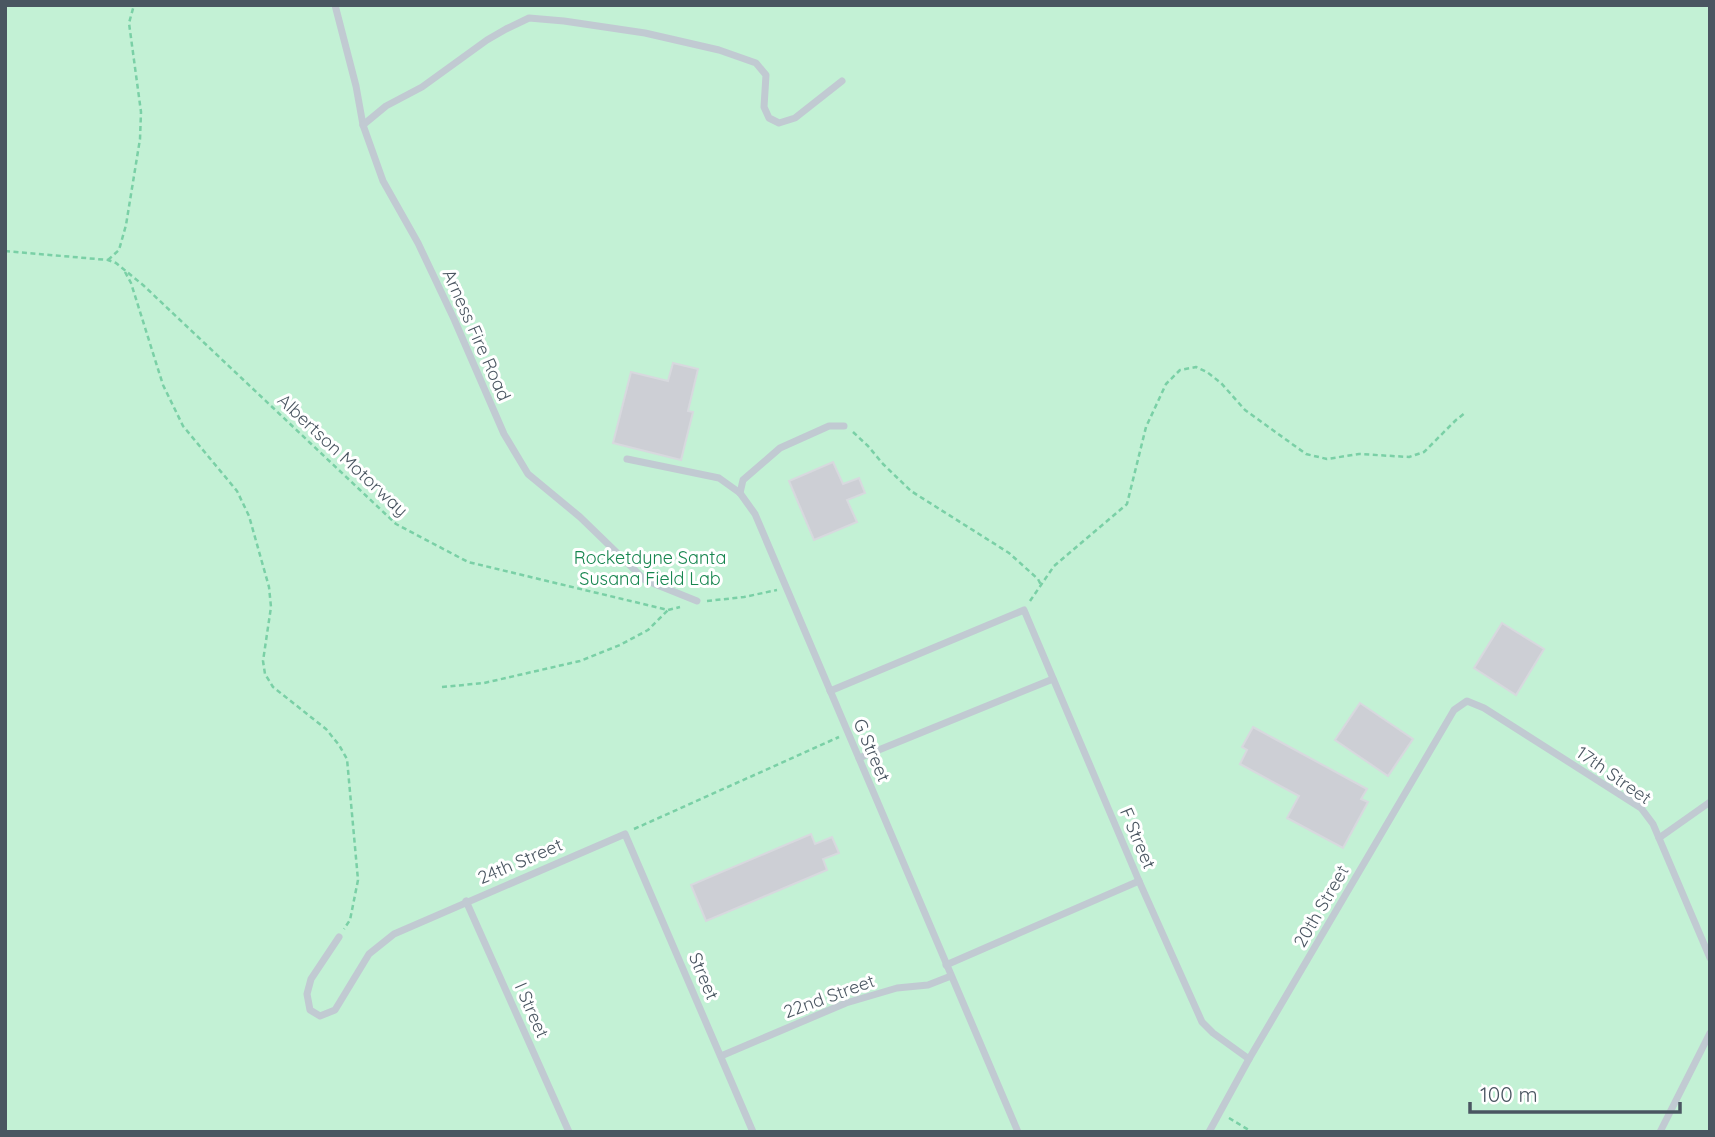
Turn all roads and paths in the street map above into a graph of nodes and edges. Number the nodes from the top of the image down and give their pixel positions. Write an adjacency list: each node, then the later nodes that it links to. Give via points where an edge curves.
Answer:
1 (134, 5): 6 (path, via 129,23 141,112 140,139 126,225 119,250)
2 (334, 5): 4 (lane, Arness Fire Road)
3 (842, 81): 4 (lane, via 794,118 779,123 769,118 764,107 766,75 756,63 645,33 529,18 487,40)
4 (363, 125): 14 (lane, Arness Fire Road, via 383,181 418,243 504,434 528,474 645,580)
5 (5, 251): 6 (path, Albertson Motorway)
6 (108, 260): 7 (path, Albertson Motorway)
7 (123, 269): 15 (path, Albertson Motorway, via 396,524 468,562); 28 (path, via 163,385 183,426 236,491 249,516 269,587 265,674 273,687 326,729 347,759 358,880 350,920)
8 (1465, 413): 12 (path, via 1424,452 1409,457 1359,454 1327,459 1306,454 1245,410 1207,372 1196,367 1180,370 1166,384 1146,427 1127,504 1054,566)
9 (844, 426): 11 (lane, via 829,426 780,448 743,480); 12 (path, via 911,491 1009,553)
10 (627, 459): 11 (lane, G Street, via 719,478)
11 (740, 493): 13 (lane, G Street, via 755,514)
12 (1041, 585): 16 (path)
13 (786, 588): 14 (path); 19 (lane, G Street)
14 (697, 601): 15 (path)
15 (668, 610): 18 (path, via 648,630 580,661 484,684)
16 (1024, 610): 17 (lane, F Street); 19 (lane)
17 (1054, 679): 22 (lane); 26 (lane, F Street)
18 (442, 687)
19 (830, 691): 21 (lane, G Street)
20 (1467, 701): 25 (lane, 17th Street, via 1641,808); 34 (lane, 20th Street, via 1454,710)
21 (848, 733): 22 (lane, G Street); 24 (path)
22 (859, 758): 30 (lane, G Street)
23 (1710, 802): 25 (lane)
24 (625, 834): 27 (lane, 24th Street); 33 (lane, Street)
25 (1659, 838): 29 (lane, 17th Street)
26 (1139, 881): 30 (lane); 34 (lane, F Street, via 1202,1022)
27 (466, 901): 28 (lane, 24th Street, via 382,942 369,954 335,1010 320,1016 310,1010 307,994 311,979); 36 (lane, I Street)
28 (339, 937)
29 (1710, 958)
30 (946, 965): 31 (lane, G Street)
31 (951, 976): 33 (lane, 22nd Street, via 846,1003); 38 (lane, G Street)
32 (1710, 1033): 41 (lane)
33 (721, 1056): 37 (lane, Street)
34 (1249, 1059): 35 (lane, 20th Street)
35 (1220, 1113): 39 (lane, 20th Street); 40 (path)
36 (569, 1132)
37 (753, 1132)
38 (1018, 1132)
39 (1209, 1132)
40 (1252, 1132)
41 (1660, 1132)

